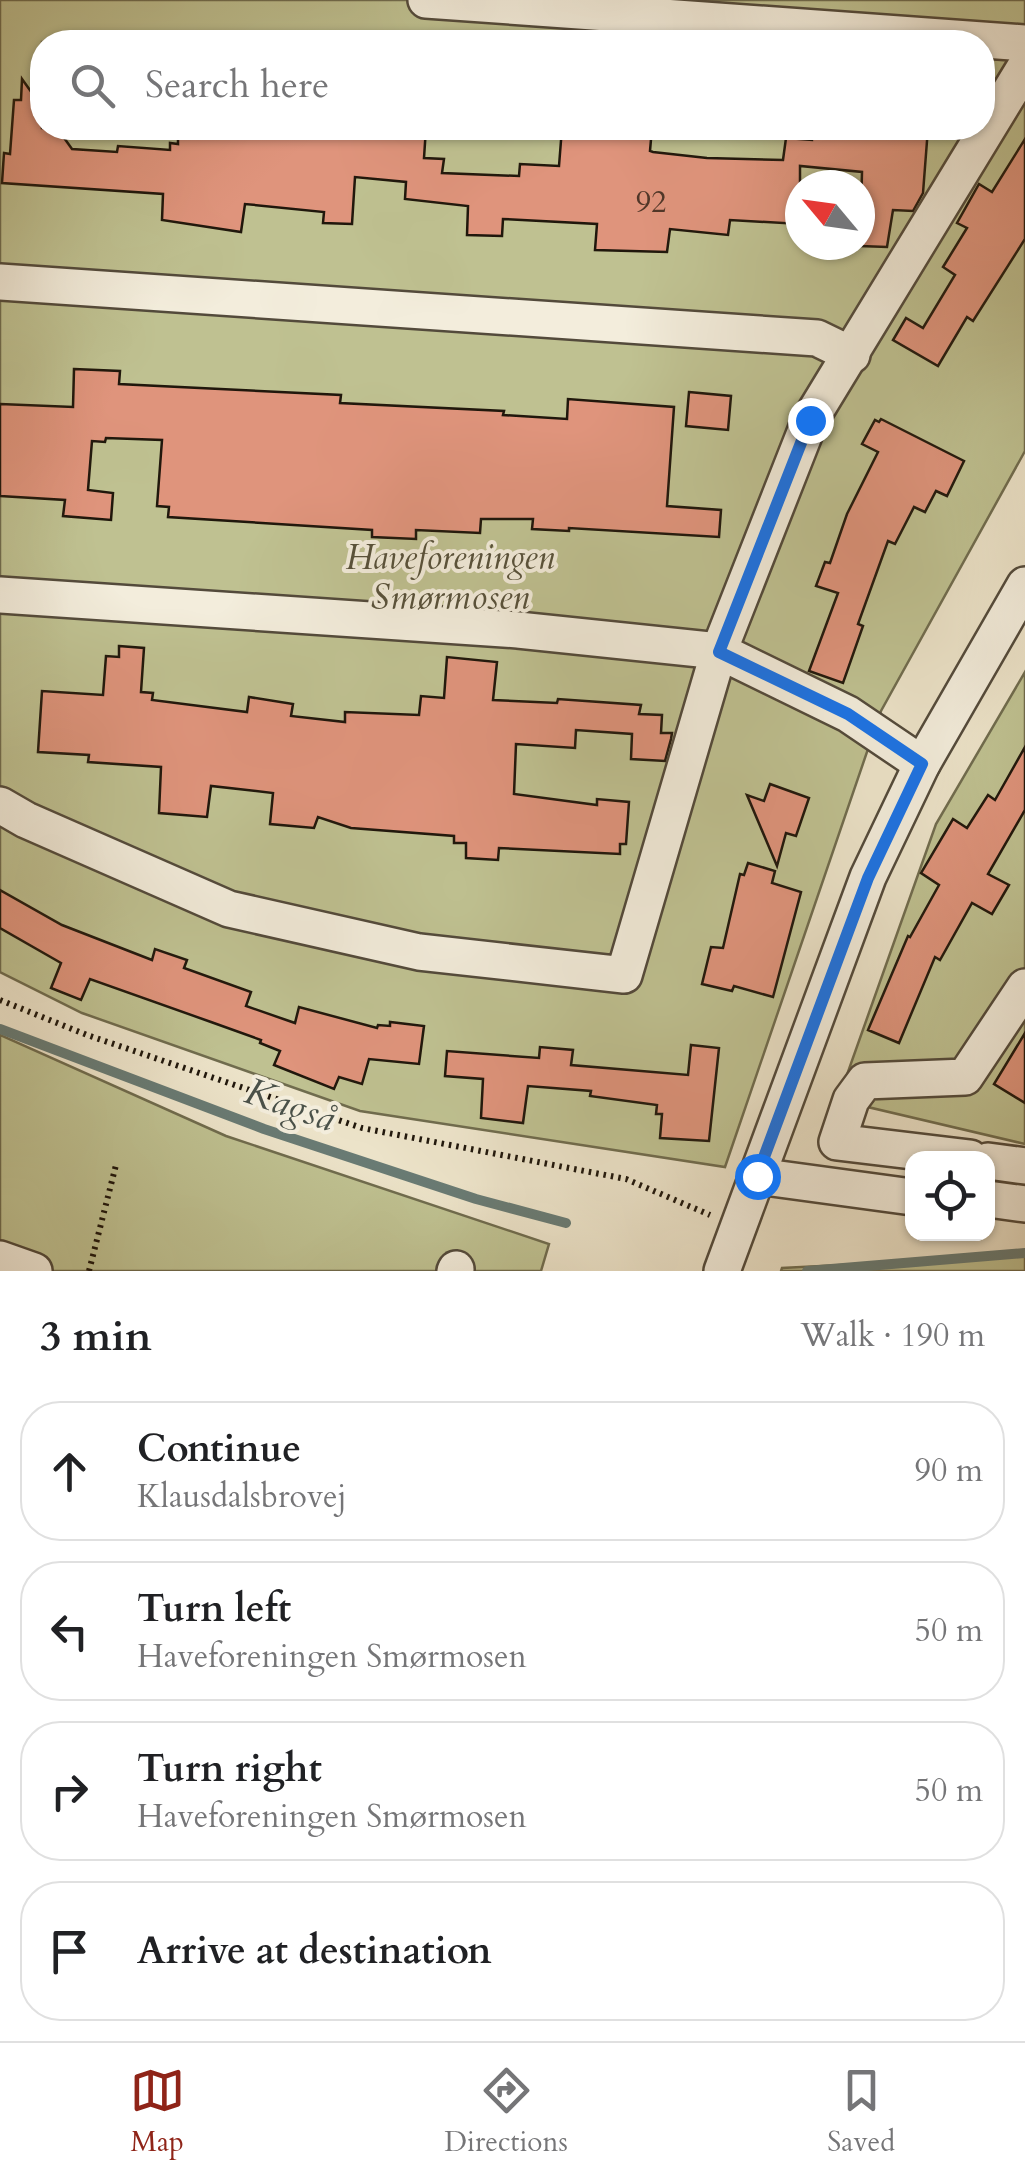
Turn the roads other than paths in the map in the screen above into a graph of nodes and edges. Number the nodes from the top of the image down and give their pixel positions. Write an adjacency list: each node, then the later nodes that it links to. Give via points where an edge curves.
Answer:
1 (426, 0): 2 (street)
2 (834, 30)
3 (995, 42): 4 (street)
4 (1025, 44)
5 (1025, 67): 6 (street)
6 (995, 117)
7 (981, 140): 9 (street)
8 (0, 282): 9 (street, via 817,338)
9 (852, 355): 12 (street, via 810,420)
10 (1025, 584): 13 (street)
11 (0, 595): 12 (street, via 518,630)
12 (719, 652): 13 (street, via 848,714); 14 (street, via 624,975 418,952 229,909)
13 (922, 764): 17 (street, via 868,878)
14 (0, 804)
15 (1025, 987): 16 (street, via 965,1077 864,1081 837,1142)
16 (997, 1162): 19 (street)
17 (757, 1176): 18 (street); 22 (street)
18 (905, 1195)
19 (1004, 1201)
20 (0, 1259): 21 (street)
21 (34, 1271)
22 (722, 1271)

